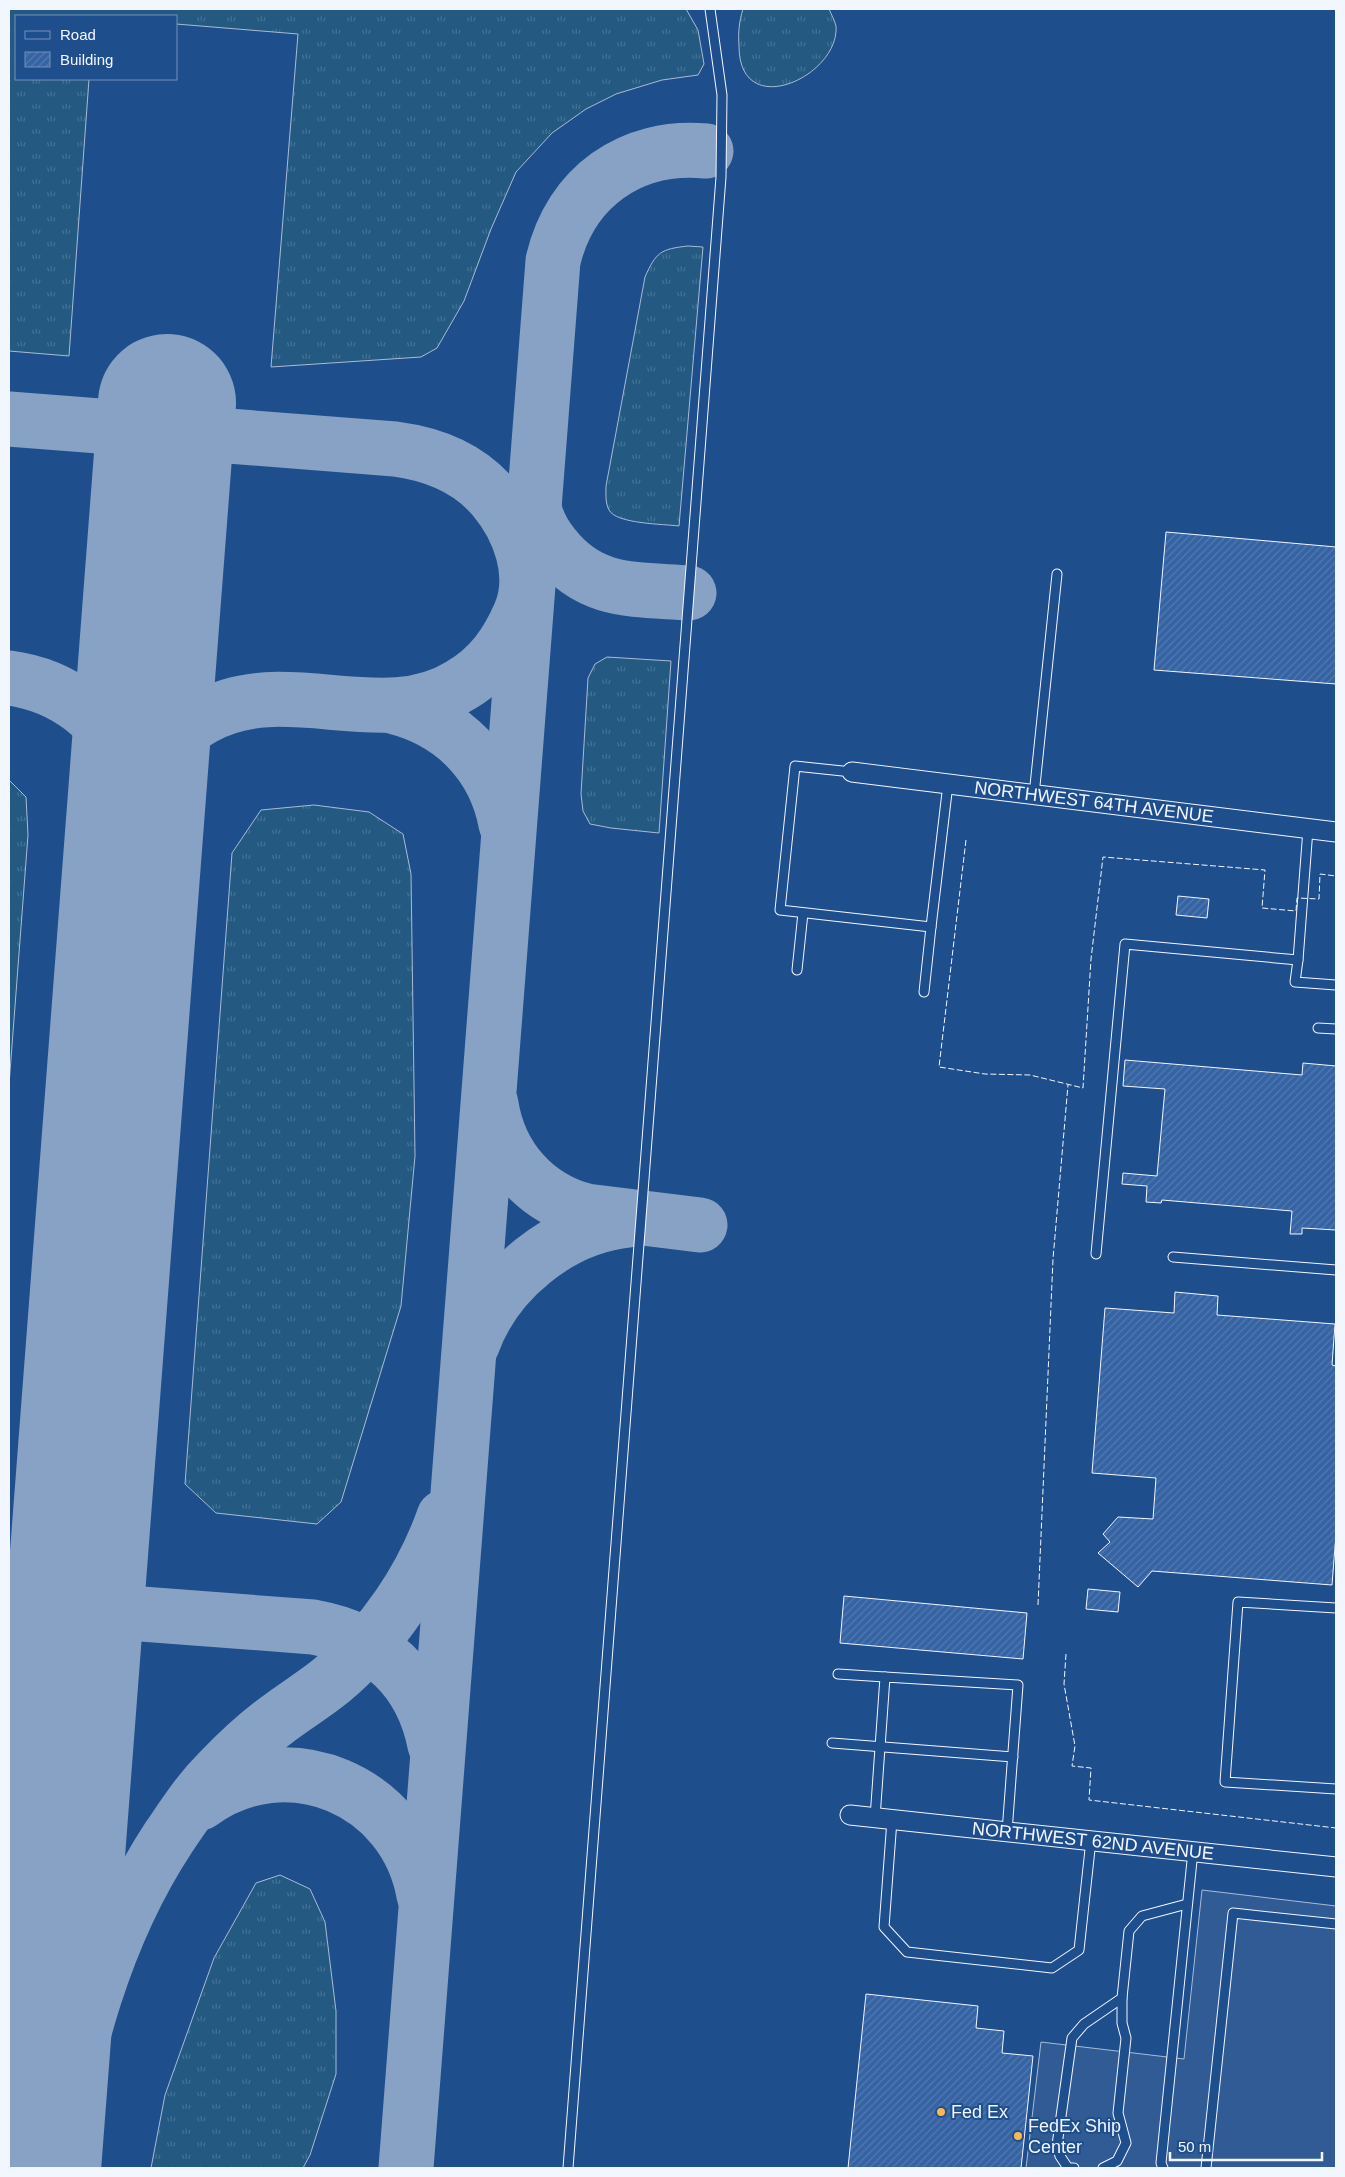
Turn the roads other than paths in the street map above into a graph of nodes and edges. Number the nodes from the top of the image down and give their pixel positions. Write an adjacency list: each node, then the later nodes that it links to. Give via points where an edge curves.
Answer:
1 (710, 9): 35 (lane, via 722,94 721,177)
2 (1057, 574): 5 (lane)
3 (852, 772): 4 (street, NORTHWEST 64TH AVENUE); 8 (lane, via 794,766 780,910)
4 (948, 784): 5 (street, NORTHWEST 64TH AVENUE); 9 (lane)
5 (1034, 795): 6 (street, NORTHWEST 64TH AVENUE)
6 (1308, 829): 7 (street, NORTHWEST 64TH AVENUE); 10 (lane)
7 (1336, 832)
8 (803, 913): 9 (lane); 11 (lane)
9 (931, 927): 13 (lane)
10 (1298, 960): 12 (lane, via 1295,982); 16 (lane, via 1125,944)
11 (797, 970)
12 (1336, 985)
13 (924, 992)
14 (1318, 1028): 15 (lane)
15 (1336, 1029)
16 (1096, 1254)
17 (1173, 1257): 18 (lane)
18 (1336, 1270)
19 (1336, 1608): 25 (lane, via 1238,1602 1225,1782)
20 (838, 1674): 21 (lane)
21 (885, 1678): 23 (lane); 24 (lane, via 1018,1685)
22 (832, 1743): 23 (lane)
23 (880, 1747): 24 (lane); 27 (lane)
24 (1013, 1756): 28 (lane)
25 (1336, 1789)
26 (850, 1815): 27 (street, NORTHWEST 62ND AVENUE)
27 (884, 1819): 28 (street, NORTHWEST 62ND AVENUE); 29 (lane, via 884,1927 907,1952 1052,1968 1079,1950)
28 (1007, 1832): 29 (street, NORTHWEST 62ND AVENUE)
29 (1091, 1840): 30 (street, NORTHWEST 62ND AVENUE)
30 (1193, 1851): 31 (street, NORTHWEST 62ND AVENUE); 32 (lane)
31 (1336, 1867)
32 (1188, 1904): 34 (lane, via 1142,1916 1129,1931); 38 (lane)
33 (1336, 1924): 39 (lane, via 1233,1913)
34 (1122, 1998): 36 (lane, via 1084,2024 1072,2038 1057,2145 1068,2168); 37 (lane, via 1126,2038 1118,2113 1126,2143 1117,2161)
35 (568, 2168)
36 (1074, 2168)
37 (1104, 2168)
38 (1163, 2168)
39 (1206, 2168)

